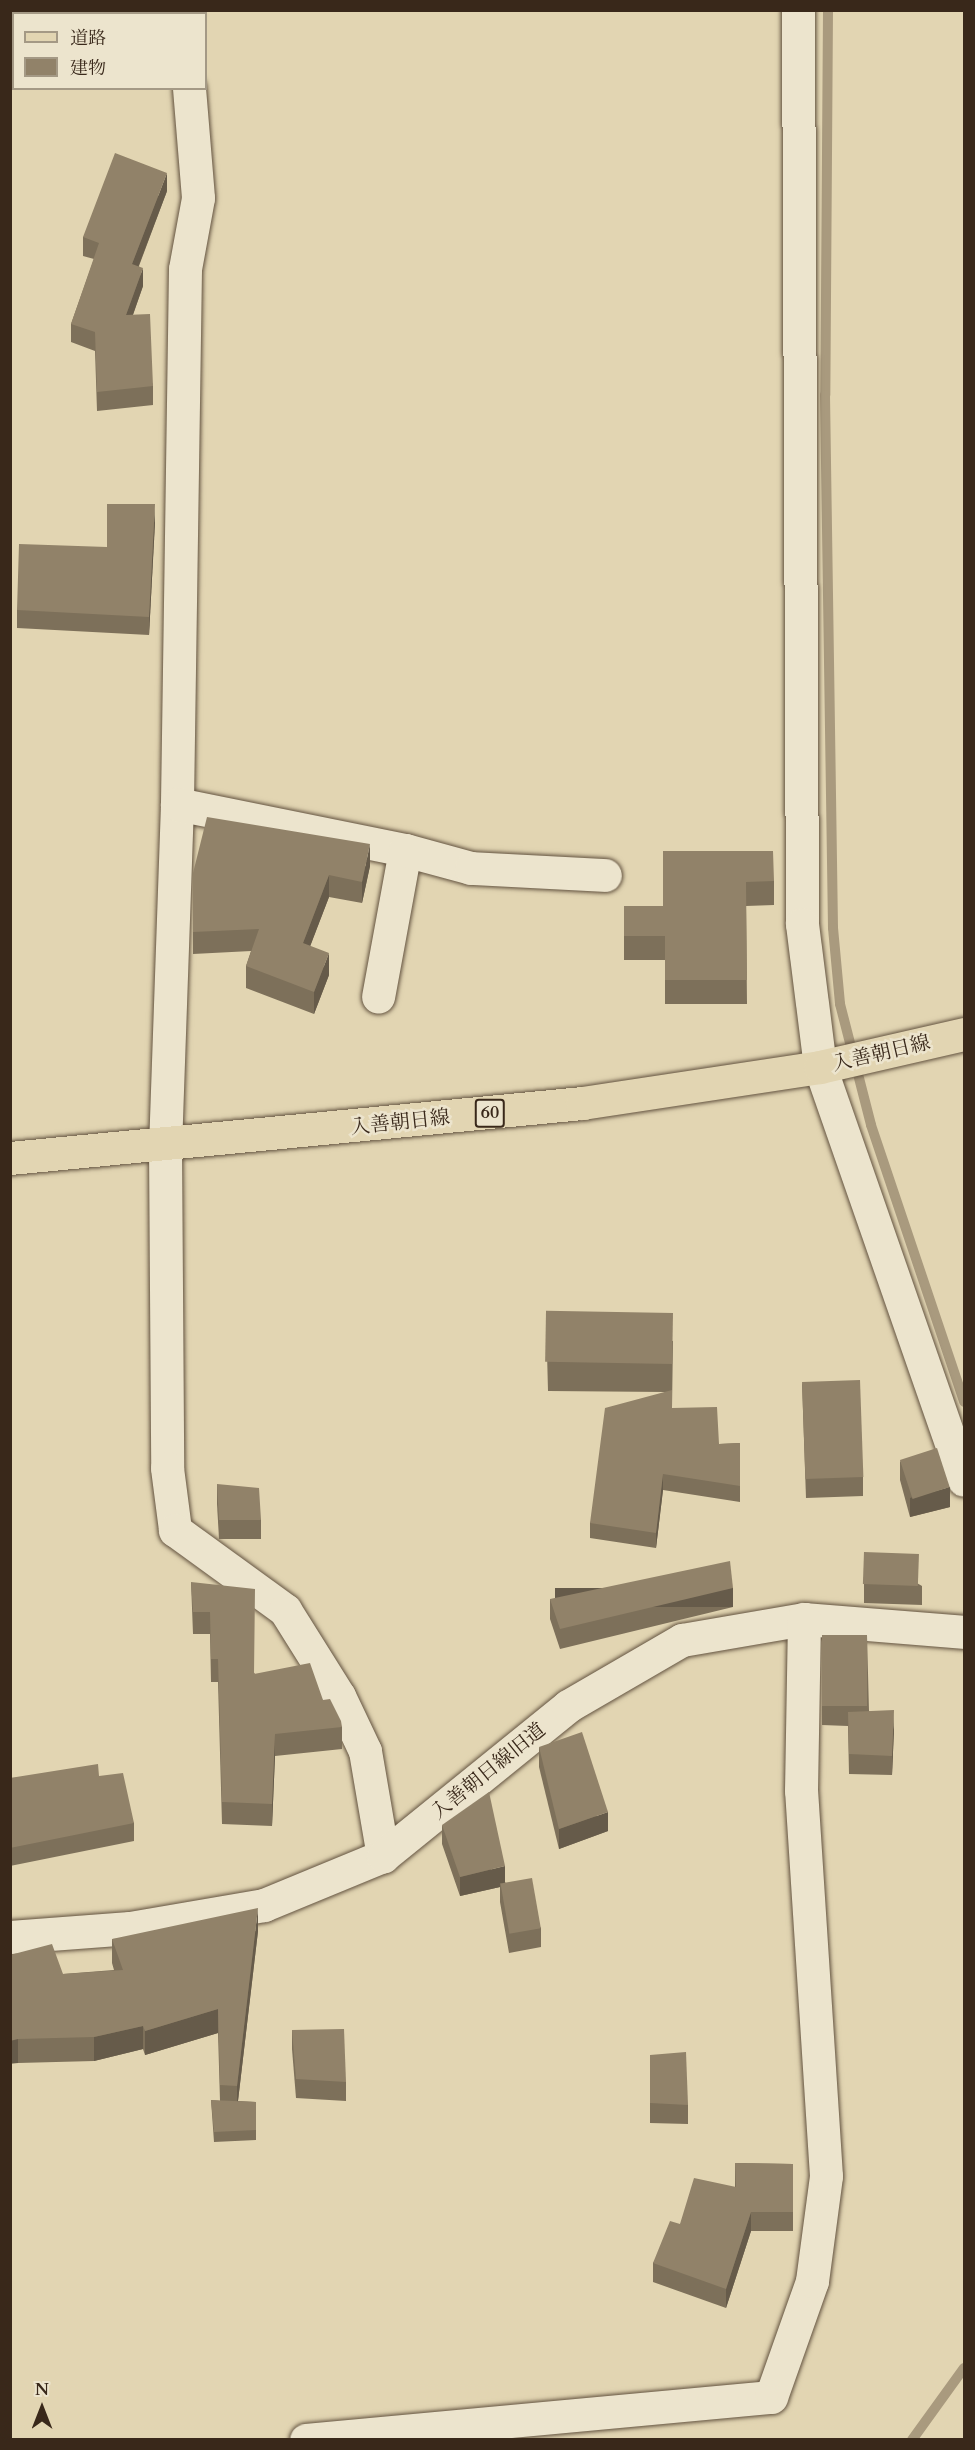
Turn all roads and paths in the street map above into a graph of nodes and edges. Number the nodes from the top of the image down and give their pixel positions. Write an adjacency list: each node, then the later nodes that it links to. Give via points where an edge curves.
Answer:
1 (798, 10): 8 (street, via 802,924)
2 (189, 90): 3 (street, via 198,198 185,269)
3 (177, 804): 4 (street); 9 (street)
4 (405, 850): 5 (street, via 471,868); 6 (street)
5 (605, 875)
6 (378, 997)
7 (964, 1034): 8 (main road, 入善朝日線 / 60)
8 (820, 1067): 9 (main road, 入善朝日線 / 60, via 582,1103); 11 (street, via 954,1437)
9 (165, 1146): 10 (main road, 入善朝日線 / 60); 14 (street, via 167,1468 175,1530 285,1610 339,1696 365,1751)
10 (10, 1158)
11 (964, 1480)
12 (804, 1619): 13 (street, 入善朝日線旧道); 14 (street, 入善朝日線旧道, via 682,1640 568,1706); 16 (street, via 801,1791 826,2176 812,2281 771,2397)
13 (964, 1632)
14 (383, 1856): 15 (street, 入善朝日線旧道, via 264,1905 130,1928)
15 (10, 1937)
16 (306, 2439)

